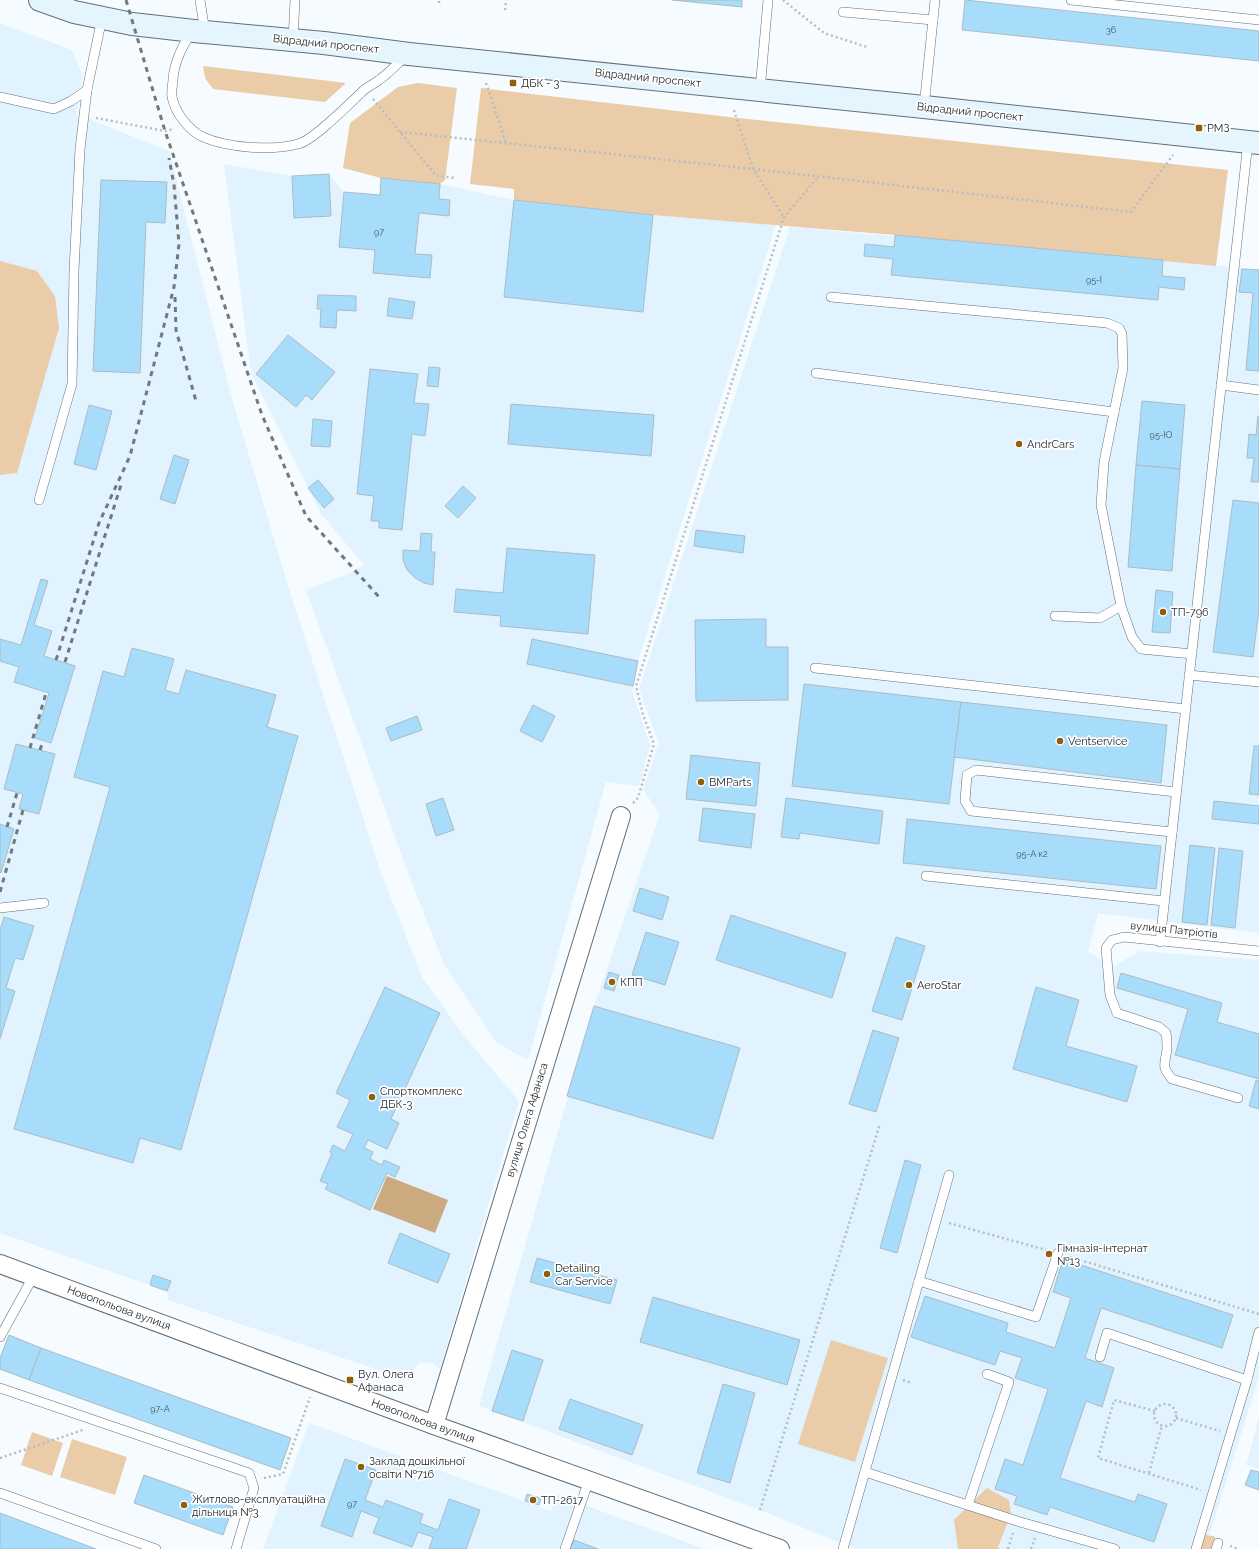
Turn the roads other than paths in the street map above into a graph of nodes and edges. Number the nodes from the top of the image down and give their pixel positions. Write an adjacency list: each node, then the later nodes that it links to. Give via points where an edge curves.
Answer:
1 (40, 0): 8 (main road, Відрадний проспект, via 74,12)
2 (200, 0): 11 (lane)
3 (295, 0): 12 (lane)
4 (768, 0): 15 (lane)
5 (935, 0): 9 (lane)
6 (1071, 0): 10 (lane)
7 (843, 12): 9 (lane)
8 (102, 18): 11 (main road, Відрадний проспект); 14 (lane)
9 (933, 20): 17 (lane)
10 (1259, 20)
11 (199, 32): 12 (main road, Відрадний проспект); 13 (lane, via 188,37 178,58 173,74 172,96 177,111 188,126 202,137 229,145 281,148 300,144)
12 (293, 40): 13 (main road, Відрадний проспект)
13 (409, 54): 15 (main road, Відрадний проспект)
14 (87, 90): 16 (lane, via 54,109); 24 (lane, via 80,149 72,384)
15 (760, 90): 17 (main road, Відрадний проспект)
16 (0, 97)
17 (924, 106): 18 (main road, Відрадний проспект)
18 (1254, 143): 21 (lane)
19 (831, 297): 23 (lane, via 1107,323 1119,328 1122,334 1123,368)
20 (816, 373): 23 (lane)
21 (1221, 385): 22 (lane); 27 (lane)
22 (1259, 390)
23 (1114, 412): 25 (lane, via 1104,462 1102,505)
24 (39, 500)
25 (1121, 606): 26 (lane, via 1100,618); 27 (lane, via 1132,637 1141,649)
26 (1055, 616)
27 (1192, 654): 29 (lane)
28 (815, 668): 31 (lane)
29 (1189, 675): 30 (lane); 31 (lane)
30 (1259, 682)
31 (1186, 709): 32 (lane)
32 (1176, 792): 34 (lane); 34 (lane, via 976,770 967,775 965,801 971,811)
33 (621, 816): 53 (street, вулиця Олега Афанаса)
34 (1172, 832): 36 (lane)
35 (926, 876): 36 (lane)
36 (1164, 901): 39 (lane)
37 (44, 903): 38 (lane)
38 (0, 908)
39 (1160, 942): 40 (lane, вулиця Патріотів); 41 (lane, вулиця Патріотів, via 1124,937 1112,940 1106,948 1110,996 1118,1013 1159,1027 1166,1033 1165,1071 1172,1079)
40 (1259, 951)
41 (1238, 1098)
42 (949, 1175): 46 (lane)
43 (1058, 1253): 46 (lane, via 1036,1317)
44 (0, 1264): 45 (street, Новопольова вулиця)
45 (33, 1276): 48 (lane); 53 (street, Новопольова вулиця)
46 (919, 1281): 54 (lane)
47 (1259, 1332): 51 (lane)
48 (0, 1337)
49 (1100, 1357): 51 (lane, via 1108,1333)
50 (987, 1374): 57 (lane, via 1009,1382)
51 (1246, 1380): 64 (lane)
52 (1, 1392): 59 (lane, via 249,1473 254,1488)
53 (434, 1425): 55 (street, Новопольова вулиця)
54 (865, 1472): 57 (lane); 62 (lane)
55 (589, 1480): 60 (lane); 61 (street, Новопольова вулиця)
56 (0, 1493): 58 (lane)
57 (968, 1504): 63 (lane)
58 (156, 1549)
59 (236, 1549)
60 (565, 1549)
61 (780, 1549)
62 (843, 1549)
63 (1115, 1549)
64 (1196, 1549)

